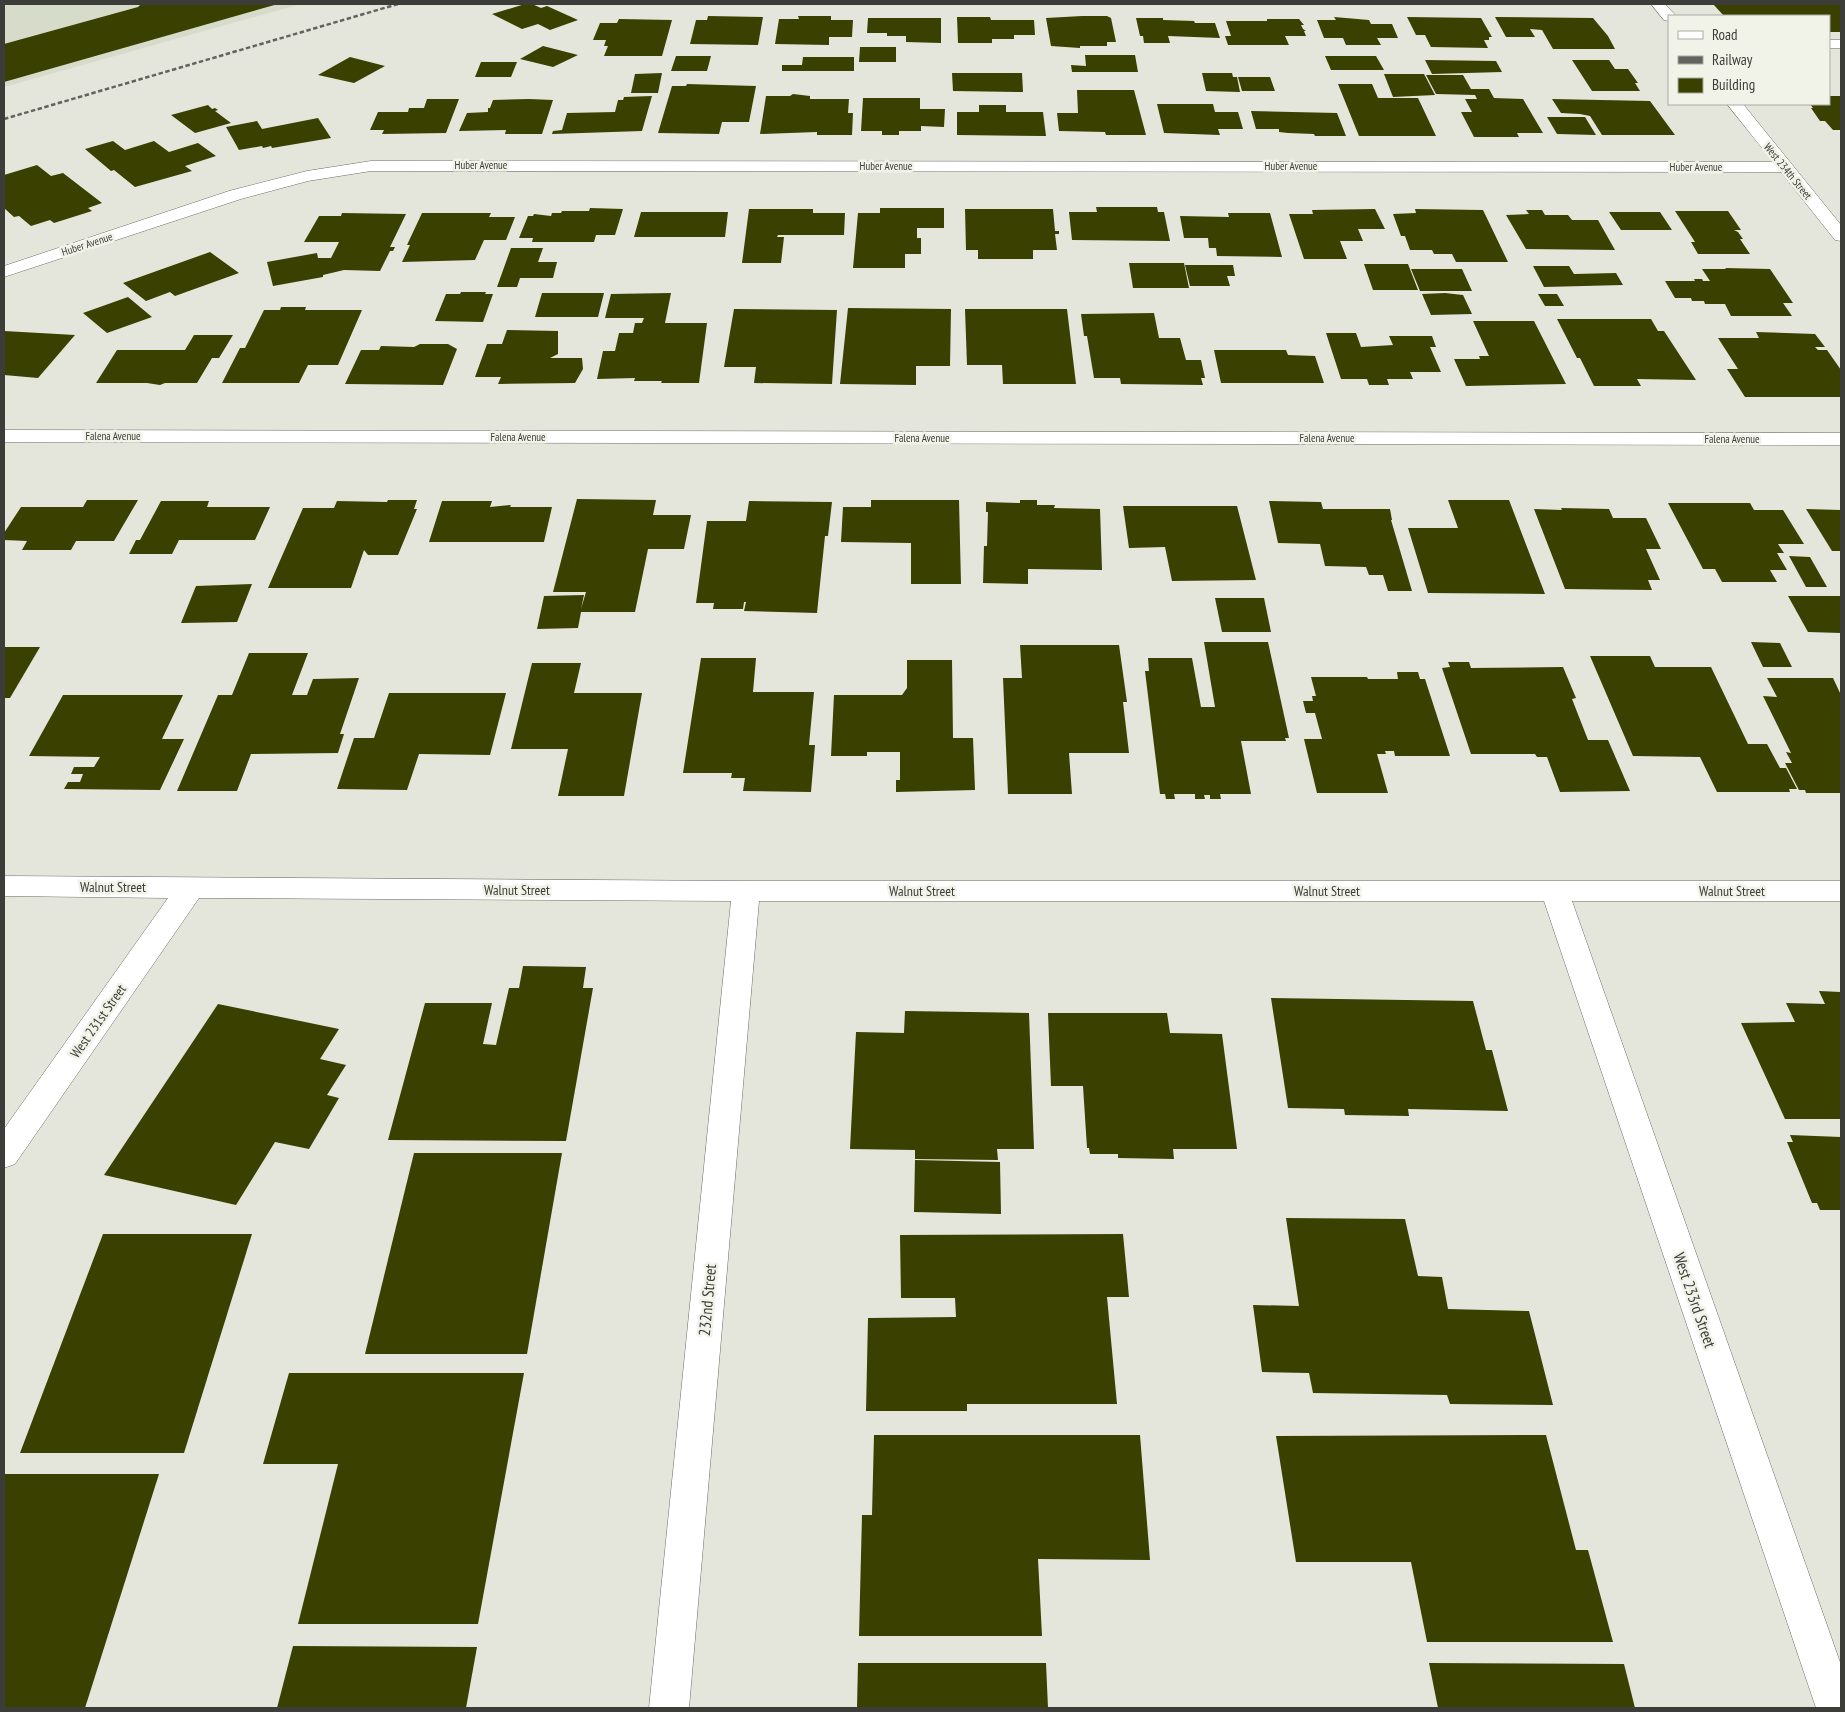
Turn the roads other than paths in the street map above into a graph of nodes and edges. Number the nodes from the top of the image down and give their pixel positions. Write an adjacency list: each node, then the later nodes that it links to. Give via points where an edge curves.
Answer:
1 (1658, 4): 2 (street)
2 (1668, 16)
3 (1736, 105): 4 (street, West 234th Street)
4 (1784, 167): 5 (street, West 234th Street); 6 (street, Huber Avenue, via 371,166 307,176 235,196)
5 (1841, 236)
6 (4, 272)
7 (4, 436): 8 (street, Falena Avenue)
8 (1841, 439)
9 (4, 886): 10 (street, Walnut Street)
10 (191, 887): 11 (street, Walnut Street); 14 (street, West 231st Street)
11 (746, 892): 12 (street, Walnut Street); 15 (street, 232nd Street)
12 (1554, 892): 13 (street, Walnut Street); 16 (street, West 233rd Street)
13 (1841, 892)
14 (4, 1154)
15 (669, 1708)
16 (1836, 1708)

